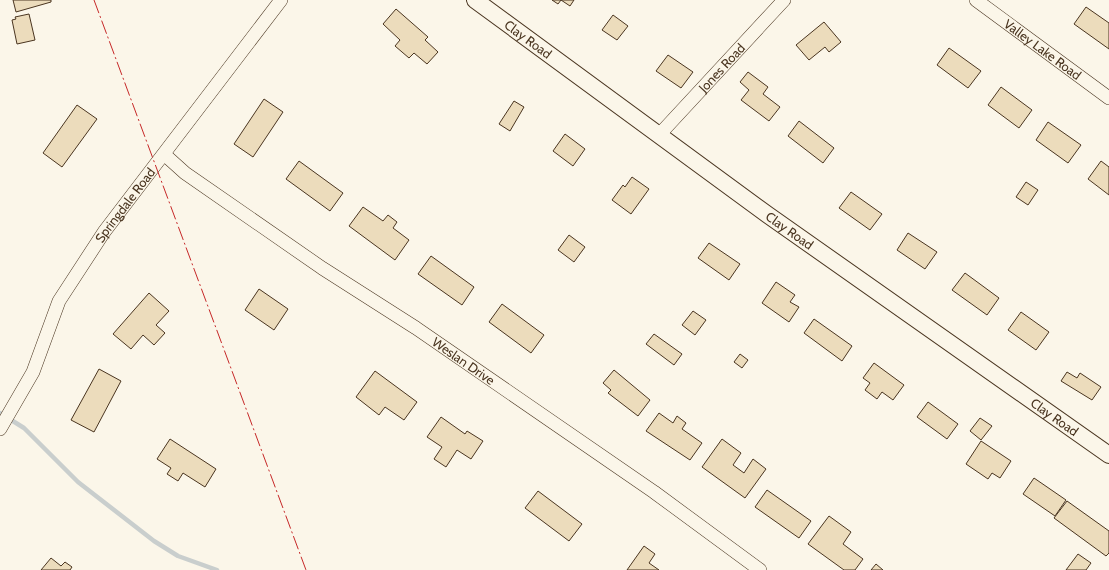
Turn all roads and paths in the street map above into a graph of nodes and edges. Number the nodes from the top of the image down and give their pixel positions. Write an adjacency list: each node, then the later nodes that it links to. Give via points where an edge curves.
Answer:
1 (281, 0): 7 (street, Springdale Road)
2 (475, 0): 6 (street, Clay Road)
3 (784, 0): 6 (street, Jones Road)
4 (976, 0): 5 (street, Valley Lake Road)
5 (1109, 98)
6 (659, 135): 9 (street, Clay Road, via 768,215)
7 (165, 155): 8 (street, Springdale Road, via 104,232 59,301 33,372); 10 (street, Weslan Drive, via 185,173 315,264 416,328 654,492)
8 (0, 429)
9 (1109, 454)
10 (760, 570)

